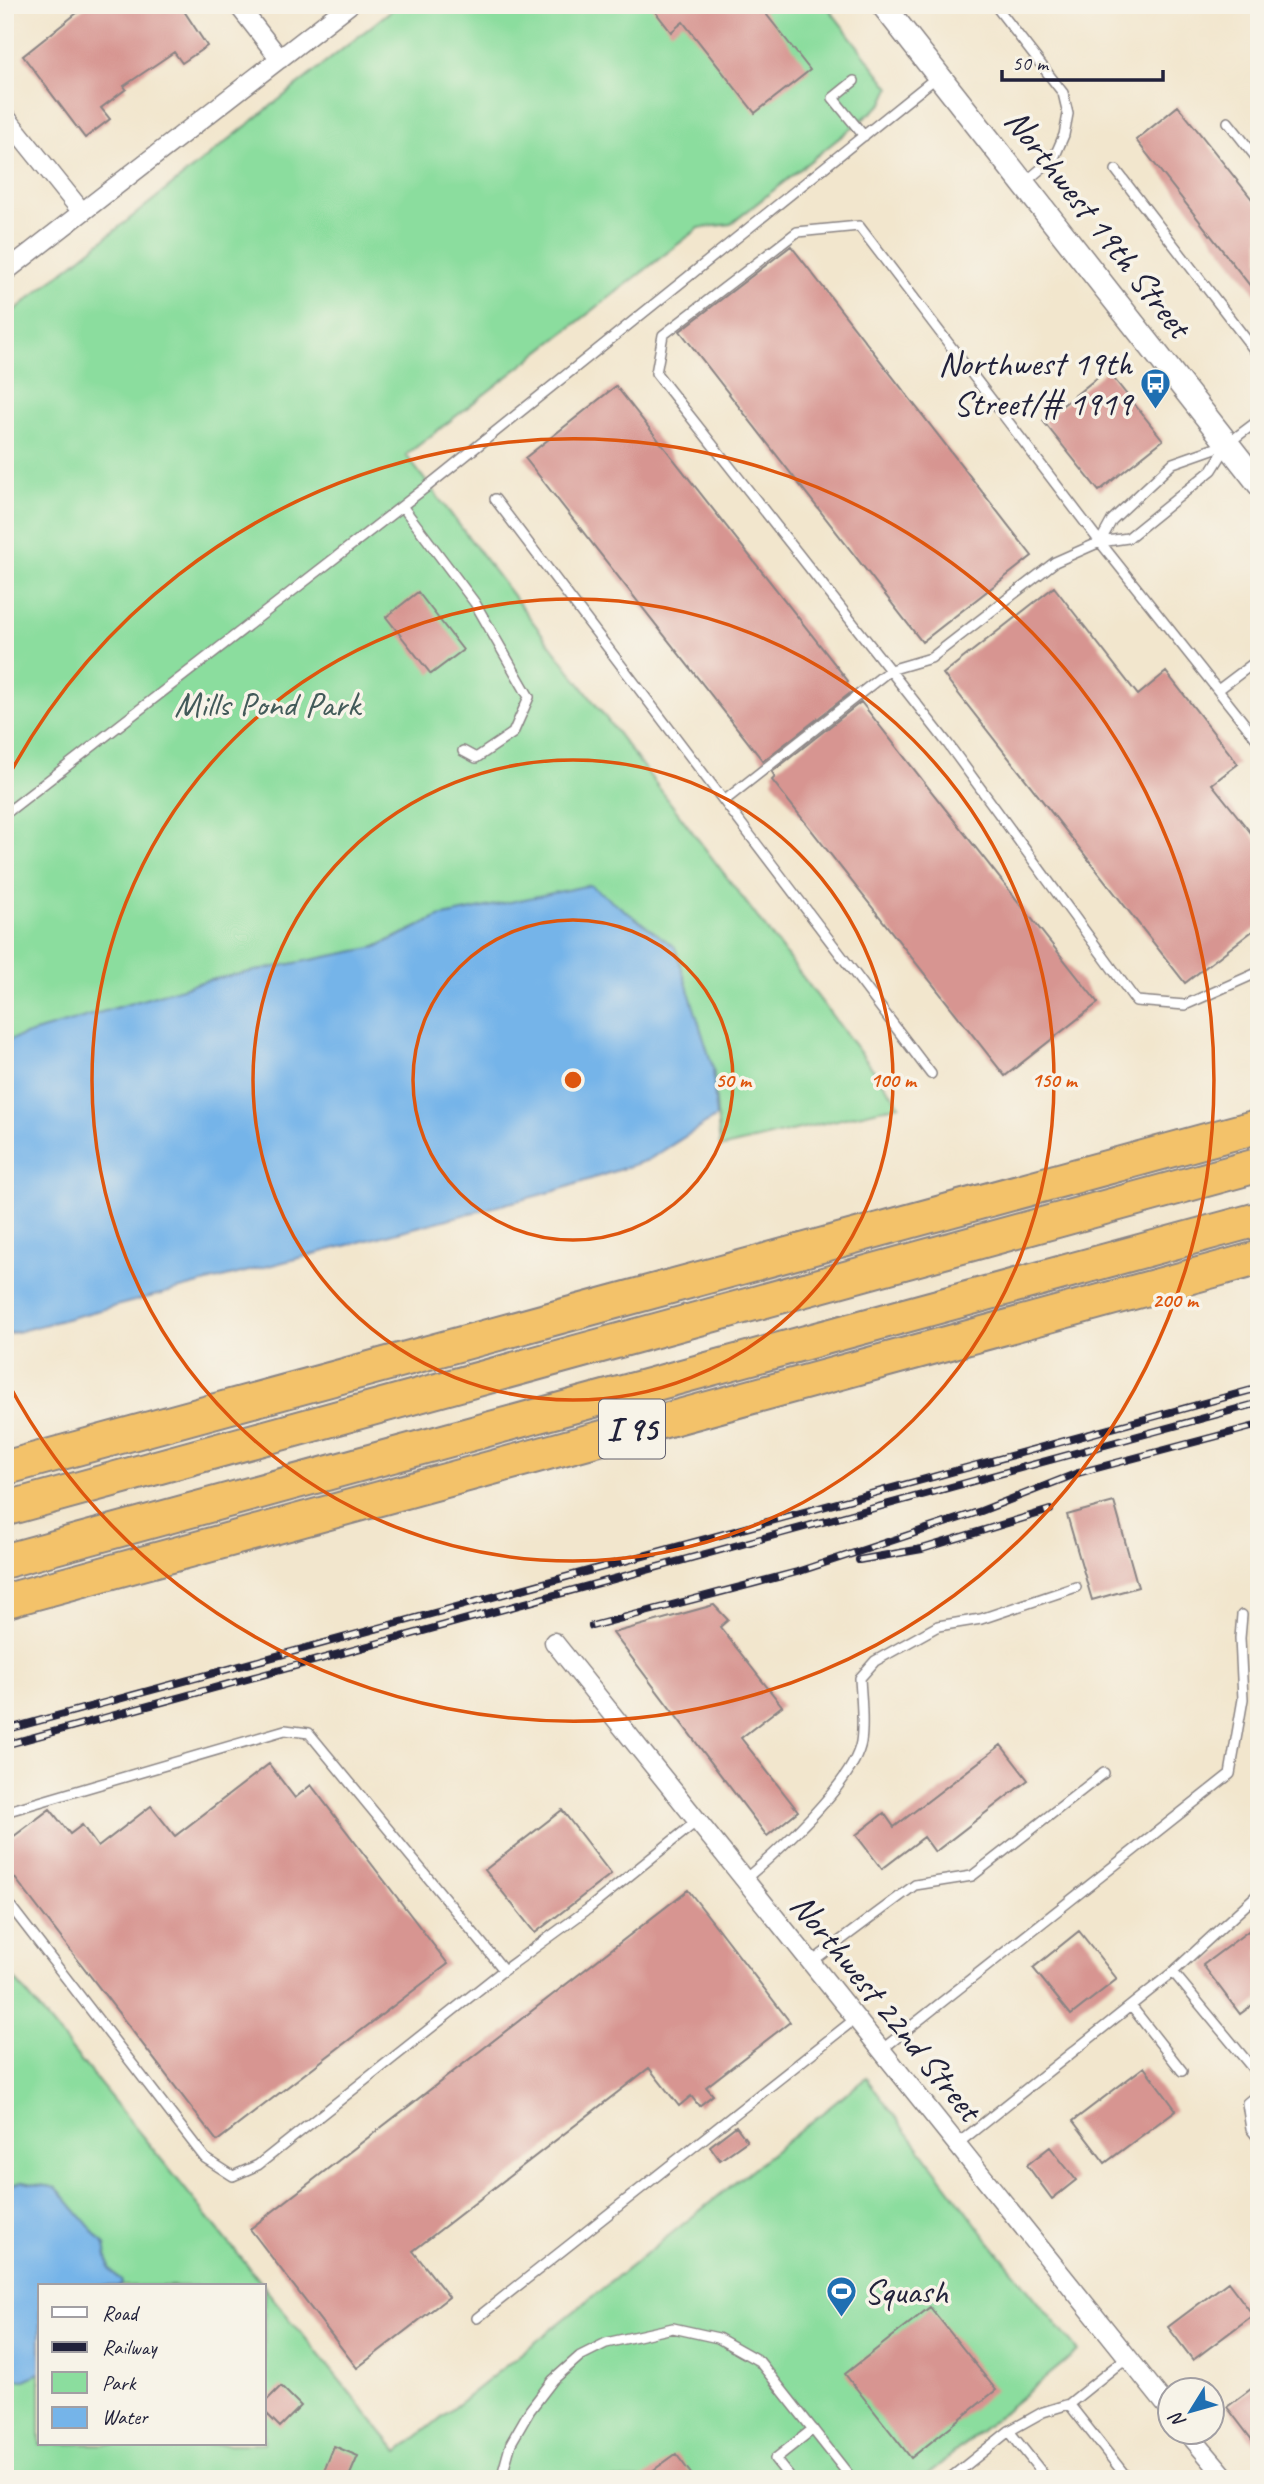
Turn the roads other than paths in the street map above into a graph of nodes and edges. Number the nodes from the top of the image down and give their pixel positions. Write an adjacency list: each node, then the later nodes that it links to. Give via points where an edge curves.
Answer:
1 (238, 5): 5 (street)
2 (349, 5): 5 (street)
3 (883, 5): 6 (street, Northwest 19th Street)
4 (995, 5): 13 (lane, via 1063,93 1068,114 1054,158)
5 (280, 58): 14 (street)
6 (938, 76): 10 (lane); 13 (street, Northwest 19th Street)
7 (854, 80): 10 (lane, via 833,98)
8 (5, 116): 14 (street)
9 (1228, 122): 11 (lane)
10 (864, 136): 21 (lane)
11 (1259, 161)
12 (1116, 170): 16 (lane)
13 (1022, 184): 18 (street, Northwest 19th Street)
14 (82, 212): 15 (street)
15 (5, 272)
16 (1259, 356)
17 (1259, 420): 18 (lane)
18 (1227, 444): 19 (street, Northwest 19th Street); 22 (lane, via 1172,463 1112,520); 22 (lane, via 1212,470 1128,538)
19 (1259, 484)
20 (495, 499): 28 (lane)
21 (402, 506): 27 (lane, via 475,603 529,697 513,733 476,758); 29 (lane)
22 (1100, 542): 24 (lane, via 1055,562 931,658); 24 (lane, via 859,226 797,232 663,335 656,373); 25 (lane)
23 (1259, 659): 25 (lane)
24 (890, 670): 28 (lane); 30 (lane, via 1136,1001 1185,1005)
25 (1219, 690): 26 (lane)
26 (1259, 742)
27 (463, 751)
28 (724, 801): 31 (lane)
29 (5, 814)
30 (1259, 972)
31 (931, 1074)
32 (1259, 1126): 36 (highway)
33 (1259, 1165): 37 (highway)
34 (1259, 1219): 38 (highway)
35 (1259, 1258): 40 (highway, I 95)
36 (5, 1468)
37 (5, 1509)
38 (5, 1561)
39 (1076, 1587): 46 (lane, via 981,1619 938,1626 875,1661 860,1678 861,1741 855,1762 824,1801)
40 (5, 1601)
41 (1242, 1615): 54 (lane, via 1243,1699 1230,1774)
42 (554, 1642): 45 (street, Northwest 22nd Street)
43 (1104, 1773): 49 (lane, via 972,1876 915,1885)
44 (5, 1812): 50 (lane, via 285,1730 309,1733)
45 (697, 1821): 46 (street, Northwest 22nd Street); 50 (lane)
46 (744, 1880): 49 (street, Northwest 22nd Street)
47 (1259, 1893): 51 (lane)
48 (5, 1899): 50 (lane, via 205,2158 233,2176 258,2165)
49 (810, 1963): 53 (street, Northwest 22nd Street)
50 (504, 1970)
51 (1173, 1972): 52 (lane); 56 (lane)
52 (1131, 2006): 55 (lane); 59 (lane)
53 (855, 2019): 54 (street, Northwest 22nd Street); 60 (lane)
54 (880, 2051): 59 (street, Northwest 22nd Street)
55 (1182, 2071)
56 (1259, 2076)
57 (1259, 2093): 58 (lane, via 1247,2103 1251,2129)
58 (1259, 2139)
59 (956, 2146): 61 (street, Northwest 22nd Street)
60 (477, 2318)
61 (1126, 2358): 62 (street, Northwest 22nd Street); 63 (lane)
62 (1156, 2393)
63 (1069, 2403): 65 (lane); 72 (lane)
64 (813, 2429): 67 (lane, via 759,2361 718,2338 673,2328 606,2343 580,2356 553,2379 511,2443); 68 (lane, via 775,2459); 69 (lane)
65 (1009, 2431): 70 (lane); 71 (lane)
66 (1200, 2446): 73 (street)
67 (501, 2479)
68 (791, 2479)
69 (852, 2479)
70 (949, 2479)
71 (1047, 2479)
72 (1128, 2479)
73 (1227, 2479)

